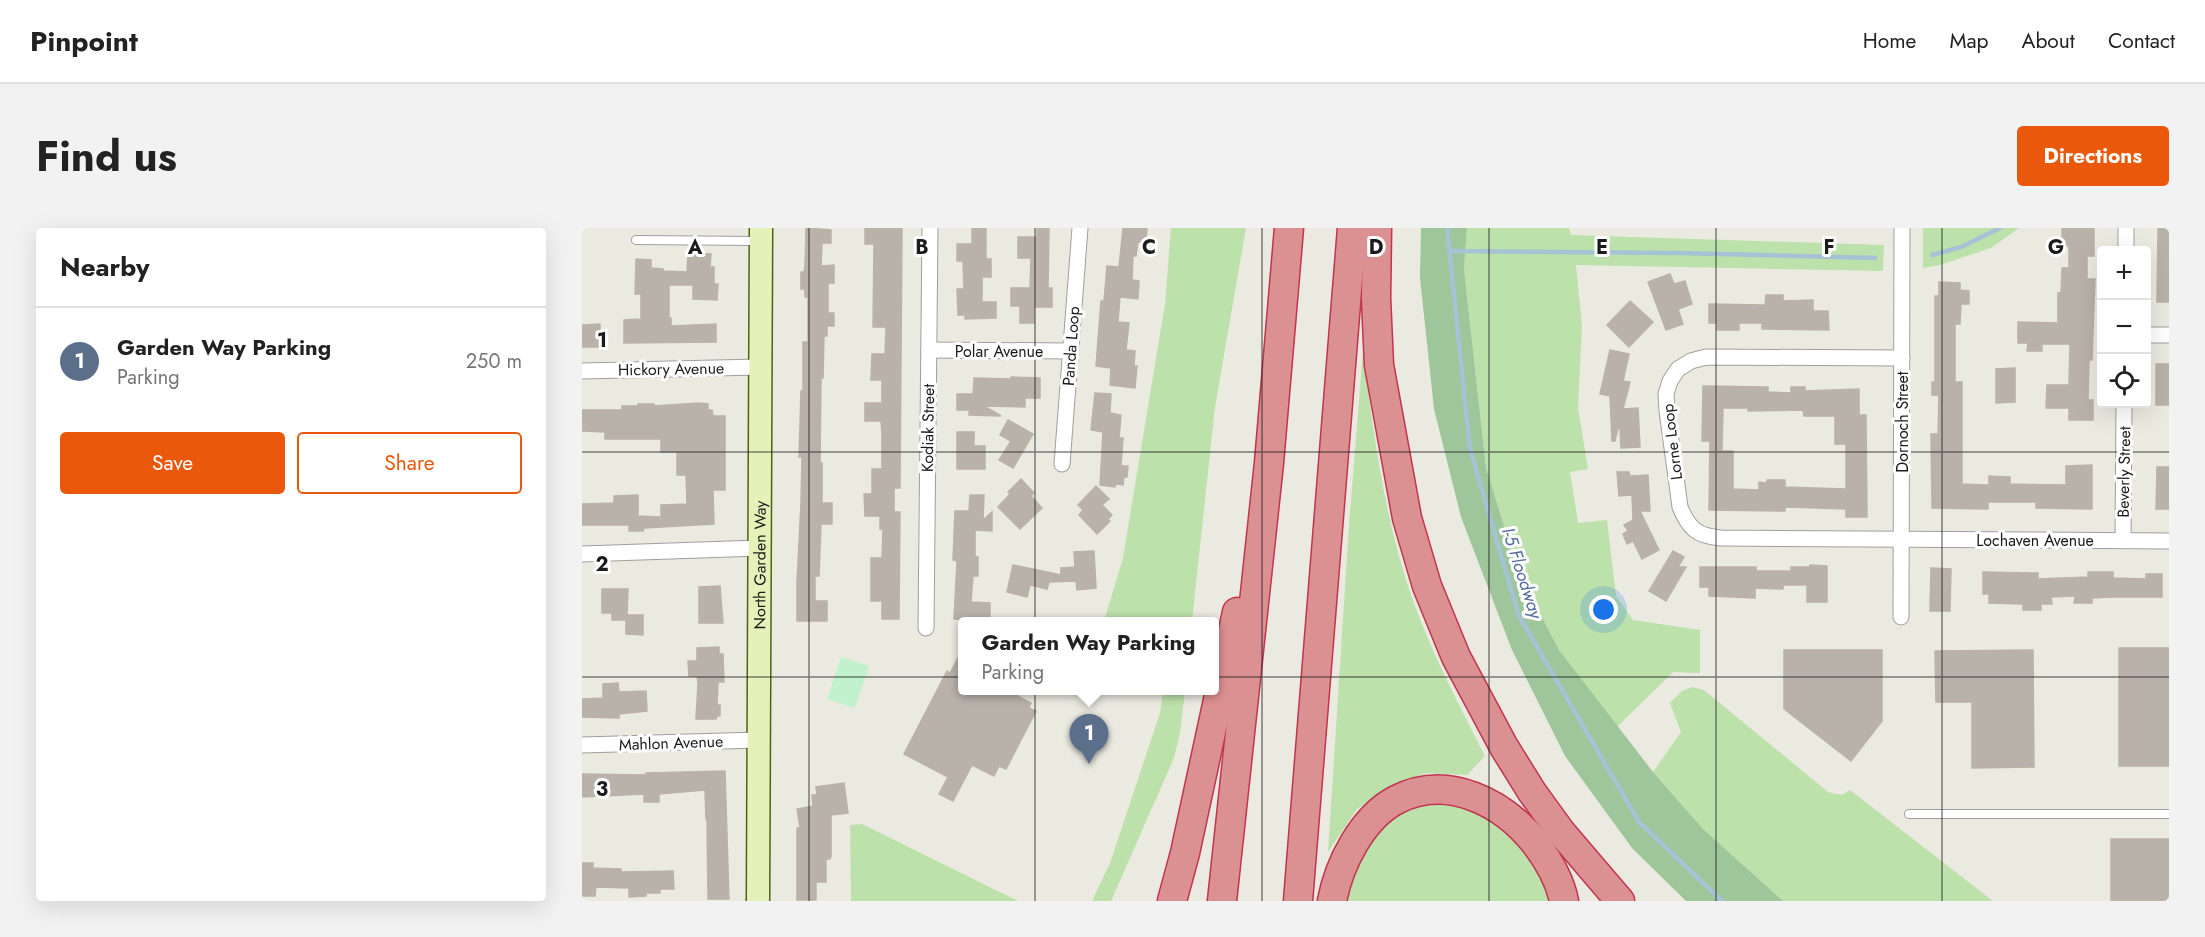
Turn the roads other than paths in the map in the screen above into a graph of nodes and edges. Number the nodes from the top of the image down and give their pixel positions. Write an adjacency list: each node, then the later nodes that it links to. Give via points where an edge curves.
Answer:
1 (930, 228): 13 (street, Kodiak Street)
2 (1080, 228): 14 (street, Panda Loop)
3 (1289, 228): 19 (highway)
4 (1352, 228): 35 (highway)
5 (1377, 228): 38 (highway, via 1379,365 1407,518 1427,586 1456,657 1504,747 1561,832)
6 (1902, 228): 15 (street, Dornoch Street)
7 (2126, 228): 10 (street)
8 (761, 234): 9 (lane); 16 (street, North Garden Way)
9 (636, 240)
10 (2126, 246)
11 (2151, 335): 12 (street)
12 (2169, 335)
13 (929, 350): 14 (street, Polar Avenue); 27 (street, Kodiak Street)
14 (1070, 351): 20 (street, Panda Loop)
15 (1902, 358): 21 (street, Dornoch Street); 21 (street, Lorne Loop, via 1706,357 1678,369 1666,394 1680,507 1692,529 1704,536 1721,538)
16 (760, 367): 17 (street, Hickory Avenue); 24 (street, North Garden Way)
17 (582, 371)
18 (2124, 408): 22 (street, Beverly Street)
19 (1269, 463): 33 (highway); 34 (highway)
20 (1062, 464)
21 (1901, 540): 22 (street, Lochaven Avenue); 26 (street, Dornoch Street)
22 (2123, 540): 23 (street, Lochaven Avenue)
23 (2169, 541)
24 (759, 548): 25 (street); 28 (street, North Garden Way)
25 (582, 554)
26 (1901, 616)
27 (926, 628)
28 (759, 740): 29 (street, Mahlon Avenue); 32 (street, North Garden Way)
29 (582, 745)
30 (1909, 814): 31 (lane)
31 (2169, 814)
32 (758, 901)
33 (1172, 901)
34 (1222, 901)
35 (1298, 901)
36 (1332, 901): 37 (highway, via 1359,834 1396,800 1433,789 1474,795 1498,807 1522,827 1549,865)
37 (1564, 901)
38 (1620, 901)

